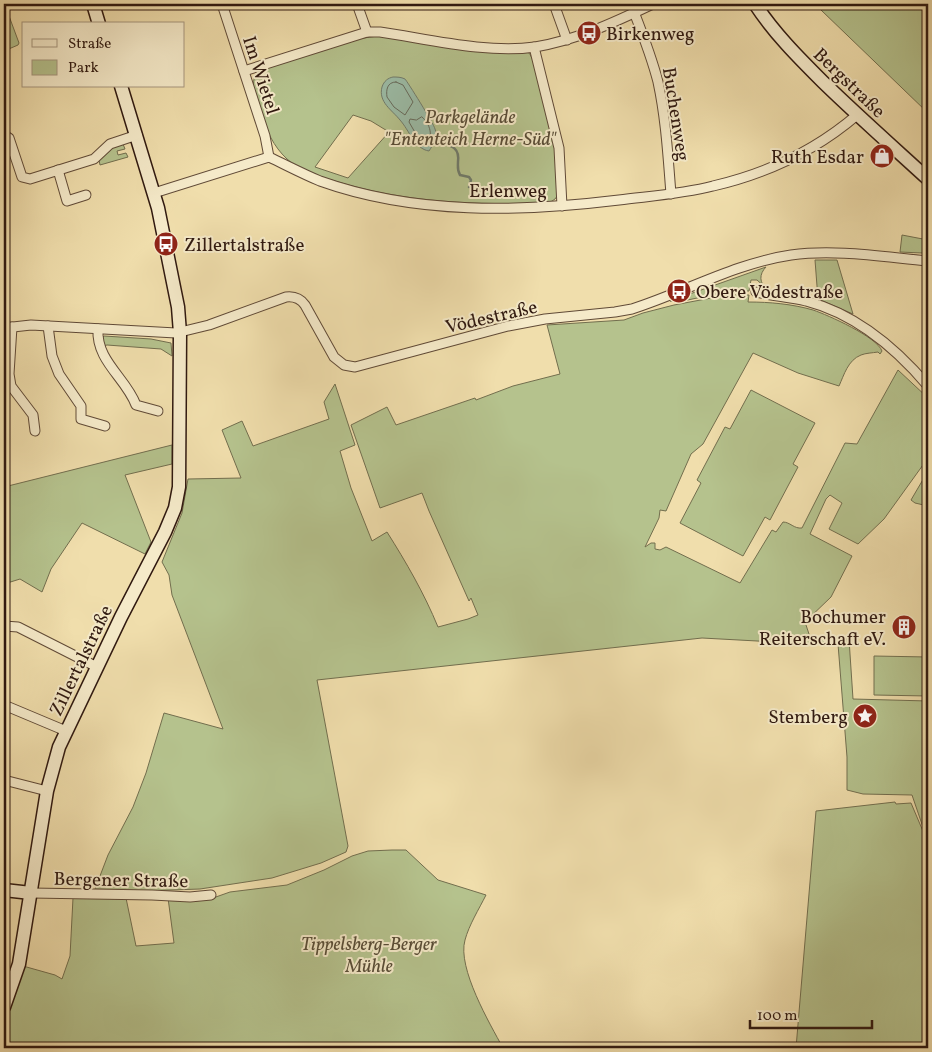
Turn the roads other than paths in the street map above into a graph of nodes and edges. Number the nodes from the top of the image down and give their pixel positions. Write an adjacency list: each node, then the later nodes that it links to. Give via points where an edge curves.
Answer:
1 (93, 4): 8 (street)
2 (222, 4): 12 (street, Im Wietel)
3 (358, 4): 9 (street)
4 (554, 4): 10 (street)
5 (653, 4): 7 (street)
6 (755, 4): 14 (street, Bergstraße, via 797,56)
7 (634, 12): 10 (street); 21 (street, Buchenweg, via 658,82)
8 (98, 22)
9 (367, 32): 11 (street, via 489,48); 12 (street)
10 (567, 40): 11 (street)
11 (534, 47): 23 (street, via 557,139)
12 (244, 71): 17 (street, Im Wietel)
13 (122, 88): 16 (street, Zillertalstraße)
14 (857, 115): 19 (street, Bergstraße); 21 (street, Erlenweg, via 833,134 780,163 730,182)
15 (4, 135): 18 (street, via 9,138 22,177 30,180)
16 (137, 135): 18 (street, via 110,144 94,158); 20 (street, Zillertalstraße)
17 (269, 157): 20 (street); 23 (street, Erlenweg, via 321,181 407,202 476,207)
18 (58, 170): 22 (street, via 67,201)
19 (928, 179)
20 (154, 193): 29 (street, Zillertalstraße, via 178,307)
21 (671, 194): 23 (street, Erlenweg)
22 (86, 195)
23 (562, 206)
24 (928, 260): 29 (street, Vödestraße, via 836,253 782,257 743,267 632,309 508,326 356,367 344,365 334,357 305,305 294,297)
25 (756, 292): 30 (street, via 806,301 839,313 875,334 905,359)
26 (48, 326): 27 (street, Vödestraße); 28 (street, Vödestraße); 32 (street, via 52,356 59,374 81,406 81,420)
27 (8, 327): 33 (street, Vödestraße, via 11,386 33,415)
28 (98, 329): 29 (street, Vödestraße); 31 (street, via 102,353 136,405)
29 (180, 333): 35 (street, Zillertalstraße, via 178,498 159,546)
30 (928, 386)
31 (158, 411)
32 (106, 426)
33 (35, 431)
34 (4, 626): 35 (street, via 18,627)
35 (97, 667): 37 (street, Zillertalstraße)
36 (4, 705): 37 (street)
37 (66, 731): 39 (street, Zillertalstraße)
38 (4, 780): 39 (street)
39 (47, 791): 41 (street, Zillertalstraße)
40 (4, 890): 41 (street)
41 (30, 893): 42 (street, Bergener Straße); 43 (street, Zillertalstraße, via 19,964)
42 (211, 895)
43 (4, 1007)

